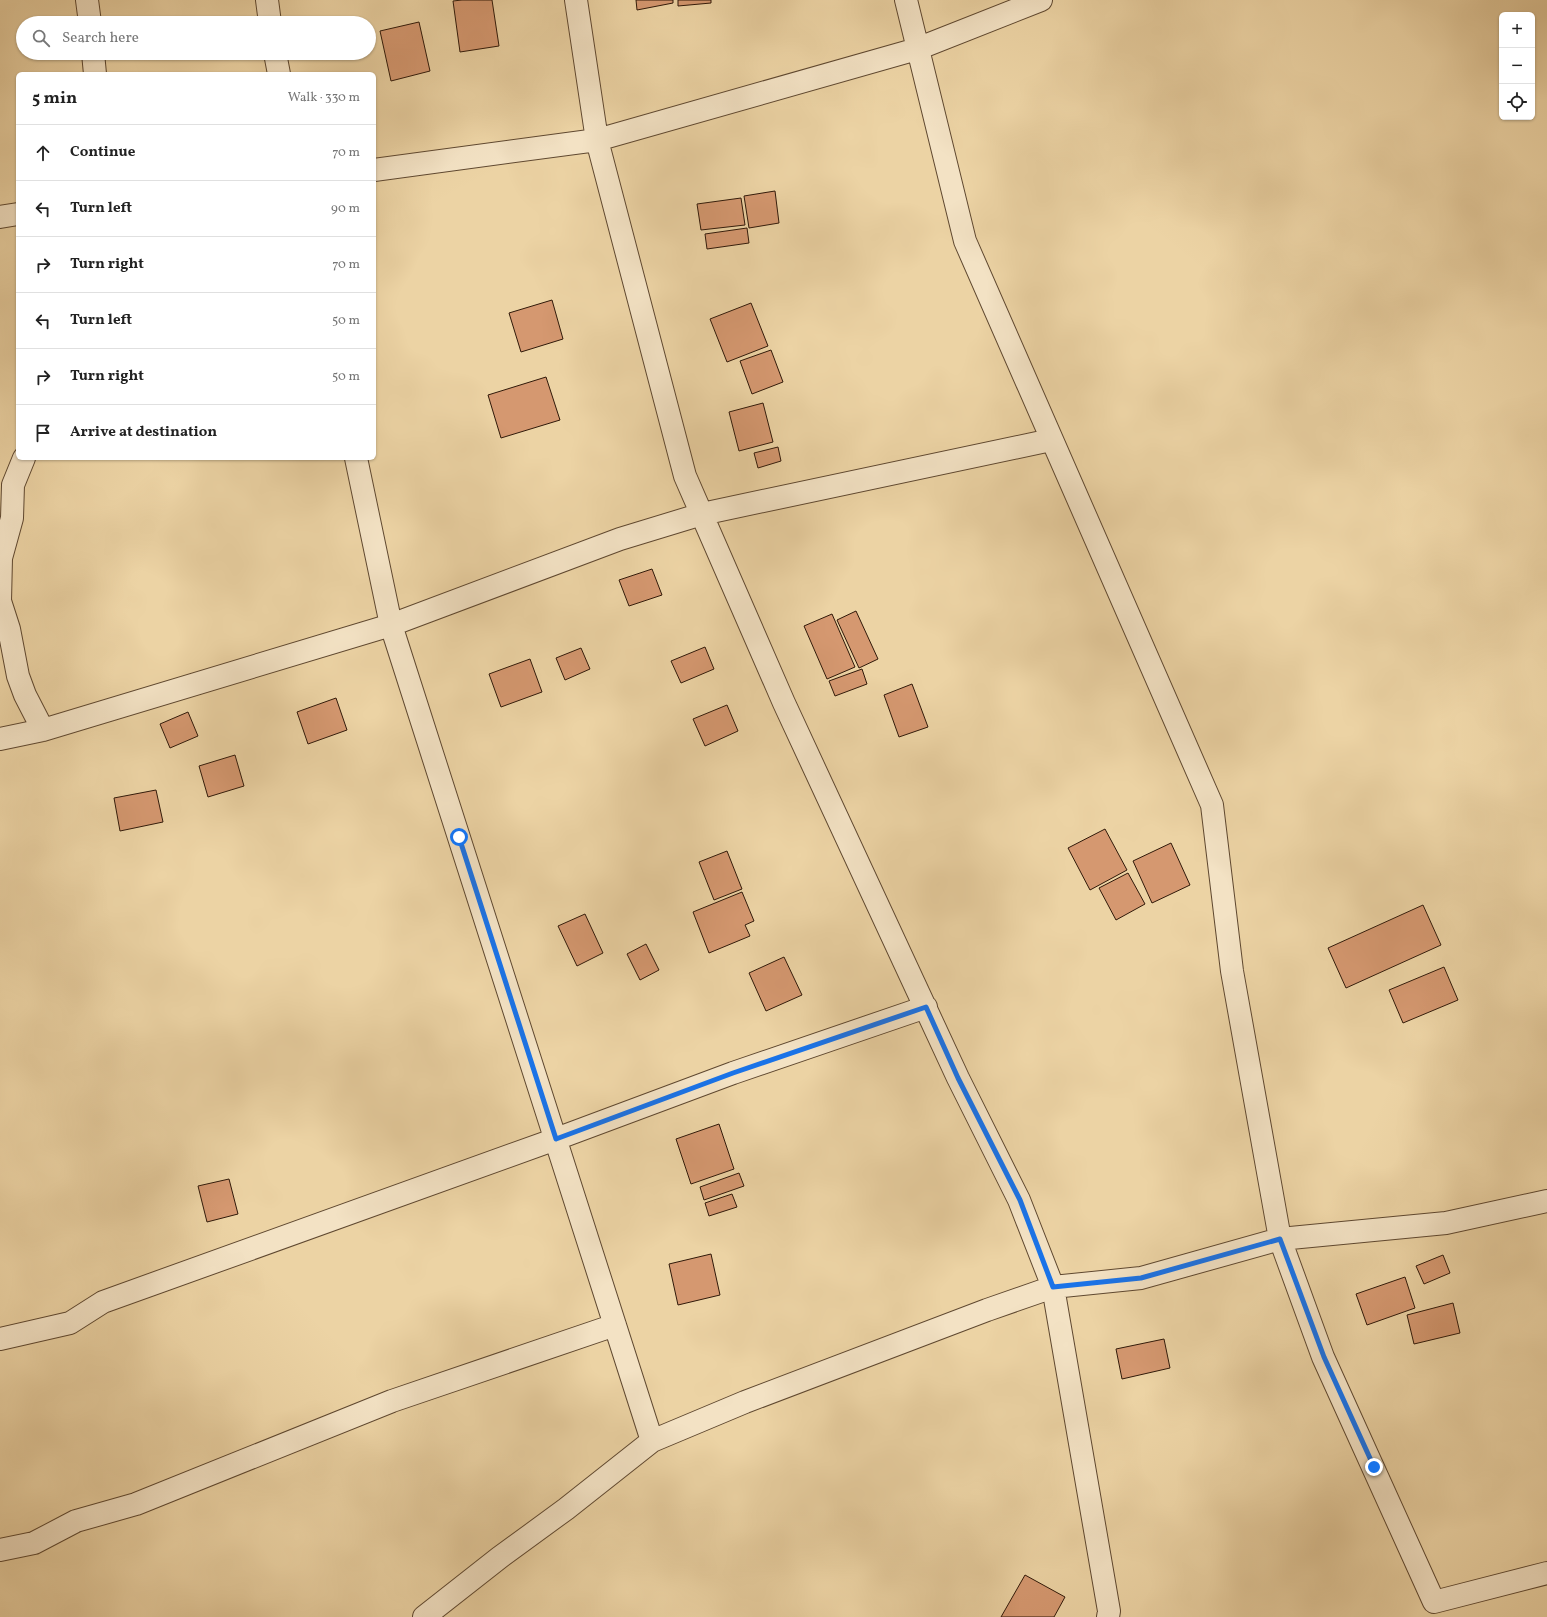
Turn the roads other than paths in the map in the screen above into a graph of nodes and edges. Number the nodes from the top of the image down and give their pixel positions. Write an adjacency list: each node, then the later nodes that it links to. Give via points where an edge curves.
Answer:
1 (87, 0): 6 (street)
2 (266, 0): 7 (street)
3 (576, 0): 13 (street)
4 (906, 0): 8 (street)
5 (1042, 0): 8 (street)
6 (89, 16)
7 (269, 16)
8 (917, 49): 13 (street); 17 (street, via 965,241)
9 (94, 60): 11 (street)
10 (276, 60): 12 (street)
11 (95, 72)
12 (279, 72)
13 (597, 140): 14 (street); 20 (street, via 685,476)
14 (376, 170)
15 (16, 214): 16 (street)
16 (0, 217)
17 (1052, 440): 20 (street); 27 (street, via 1212,805 1232,971)
18 (23, 460): 22 (street, via 13,485 12,518 1,558 0,601 9,629 18,676)
19 (356, 460): 21 (street)
20 (702, 514): 21 (street, via 620,539); 24 (street, via 784,703)
21 (391, 625): 22 (street); 25 (street)
22 (43, 730): 23 (street)
23 (0, 739)
24 (926, 1007): 25 (street, via 733,1073); 28 (street, via 958,1078 1020,1200)
25 (556, 1139): 29 (street); 30 (street, via 103,1302 70,1323)
26 (1547, 1201): 27 (street, via 1446,1223)
27 (1280, 1239): 28 (street, via 1141,1278); 33 (street, via 1324,1357 1434,1602)
28 (1053, 1287): 31 (street, via 752,1399); 35 (street)
29 (615, 1325): 31 (street); 32 (street, via 392,1401 136,1504 76,1521 34,1543)
30 (0, 1339)
31 (652, 1441): 34 (street)
32 (0, 1550)
33 (1547, 1573)
34 (424, 1617)
35 (1108, 1617)

